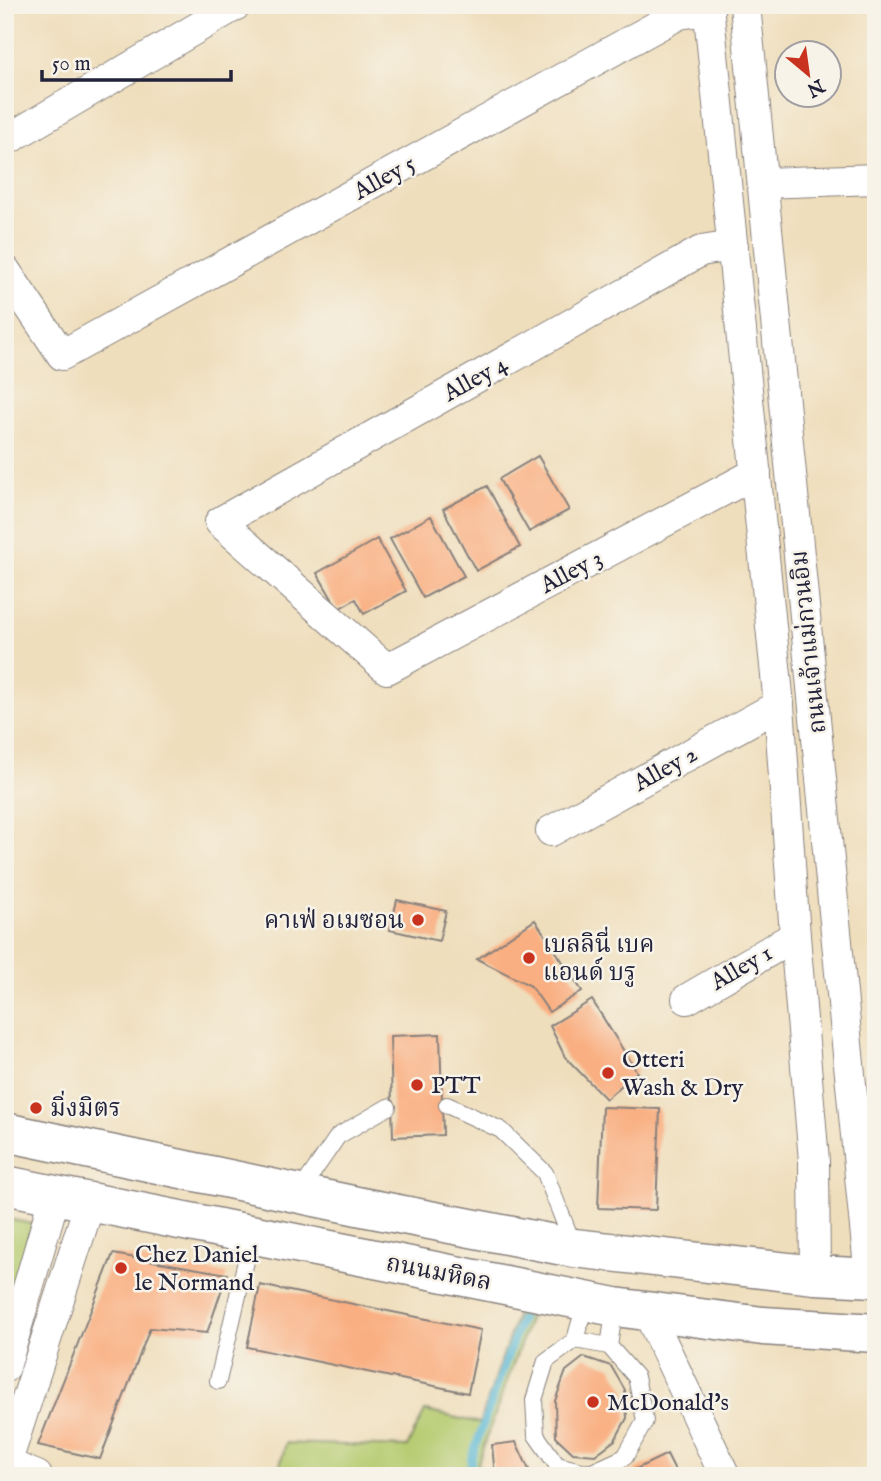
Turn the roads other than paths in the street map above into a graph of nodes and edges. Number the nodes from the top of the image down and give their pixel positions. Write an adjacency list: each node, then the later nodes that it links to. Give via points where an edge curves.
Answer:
1 (236, 5): 4 (street)
2 (745, 5): 6 (street, ถนนเจ้าแม่กวนอิม)
3 (709, 8): 7 (street); 8 (street, Alley 5, via 680,14 62,355)
4 (5, 141)
5 (876, 179): 6 (street)
6 (763, 183): 24 (street, ถนนเจ้าแม่กวนอิม)
7 (733, 246): 9 (street); 10 (street, Alley 4, via 701,250 220,522)
8 (5, 270)
9 (755, 473): 10 (street, Alley 3); 11 (street)
10 (387, 670)
11 (779, 705): 12 (street, Alley 2); 13 (street)
12 (551, 831)
13 (795, 936): 14 (street, Alley 1); 23 (street, via 814,1161)
14 (687, 999)
15 (447, 1105): 22 (lane, via 501,1130 545,1172)
16 (388, 1107): 19 (lane, via 338,1136)
17 (5, 1132): 19 (main road, ถนนมหิดล)
18 (5, 1185): 20 (main road, ถนนมหิดล)
19 (298, 1194): 22 (main road, ถนนมหิดล)
20 (73, 1198): 21 (main road, ถนนมหิดล); 29 (street); 31 (street)
21 (252, 1235): 25 (main road, ถนนมหิดล); 30 (lane)
22 (574, 1248): 23 (main road, ถนนมหิดล)
23 (815, 1275): 24 (main road, ถนนมหิดล)
24 (873, 1278)
25 (616, 1307): 26 (main road, ถนนมหิดล, via 763,1326); 27 (lane); 28 (lane); 34 (street)
26 (876, 1333)
27 (575, 1339): 28 (lane); 32 (lane, via 546,1362 534,1401 536,1435 557,1465)
28 (609, 1346): 32 (lane, via 636,1377 645,1421 625,1457)
29 (5, 1367)
30 (218, 1381)
31 (6, 1465): 33 (street)
32 (590, 1475)
33 (37, 1476)
34 (725, 1476)

